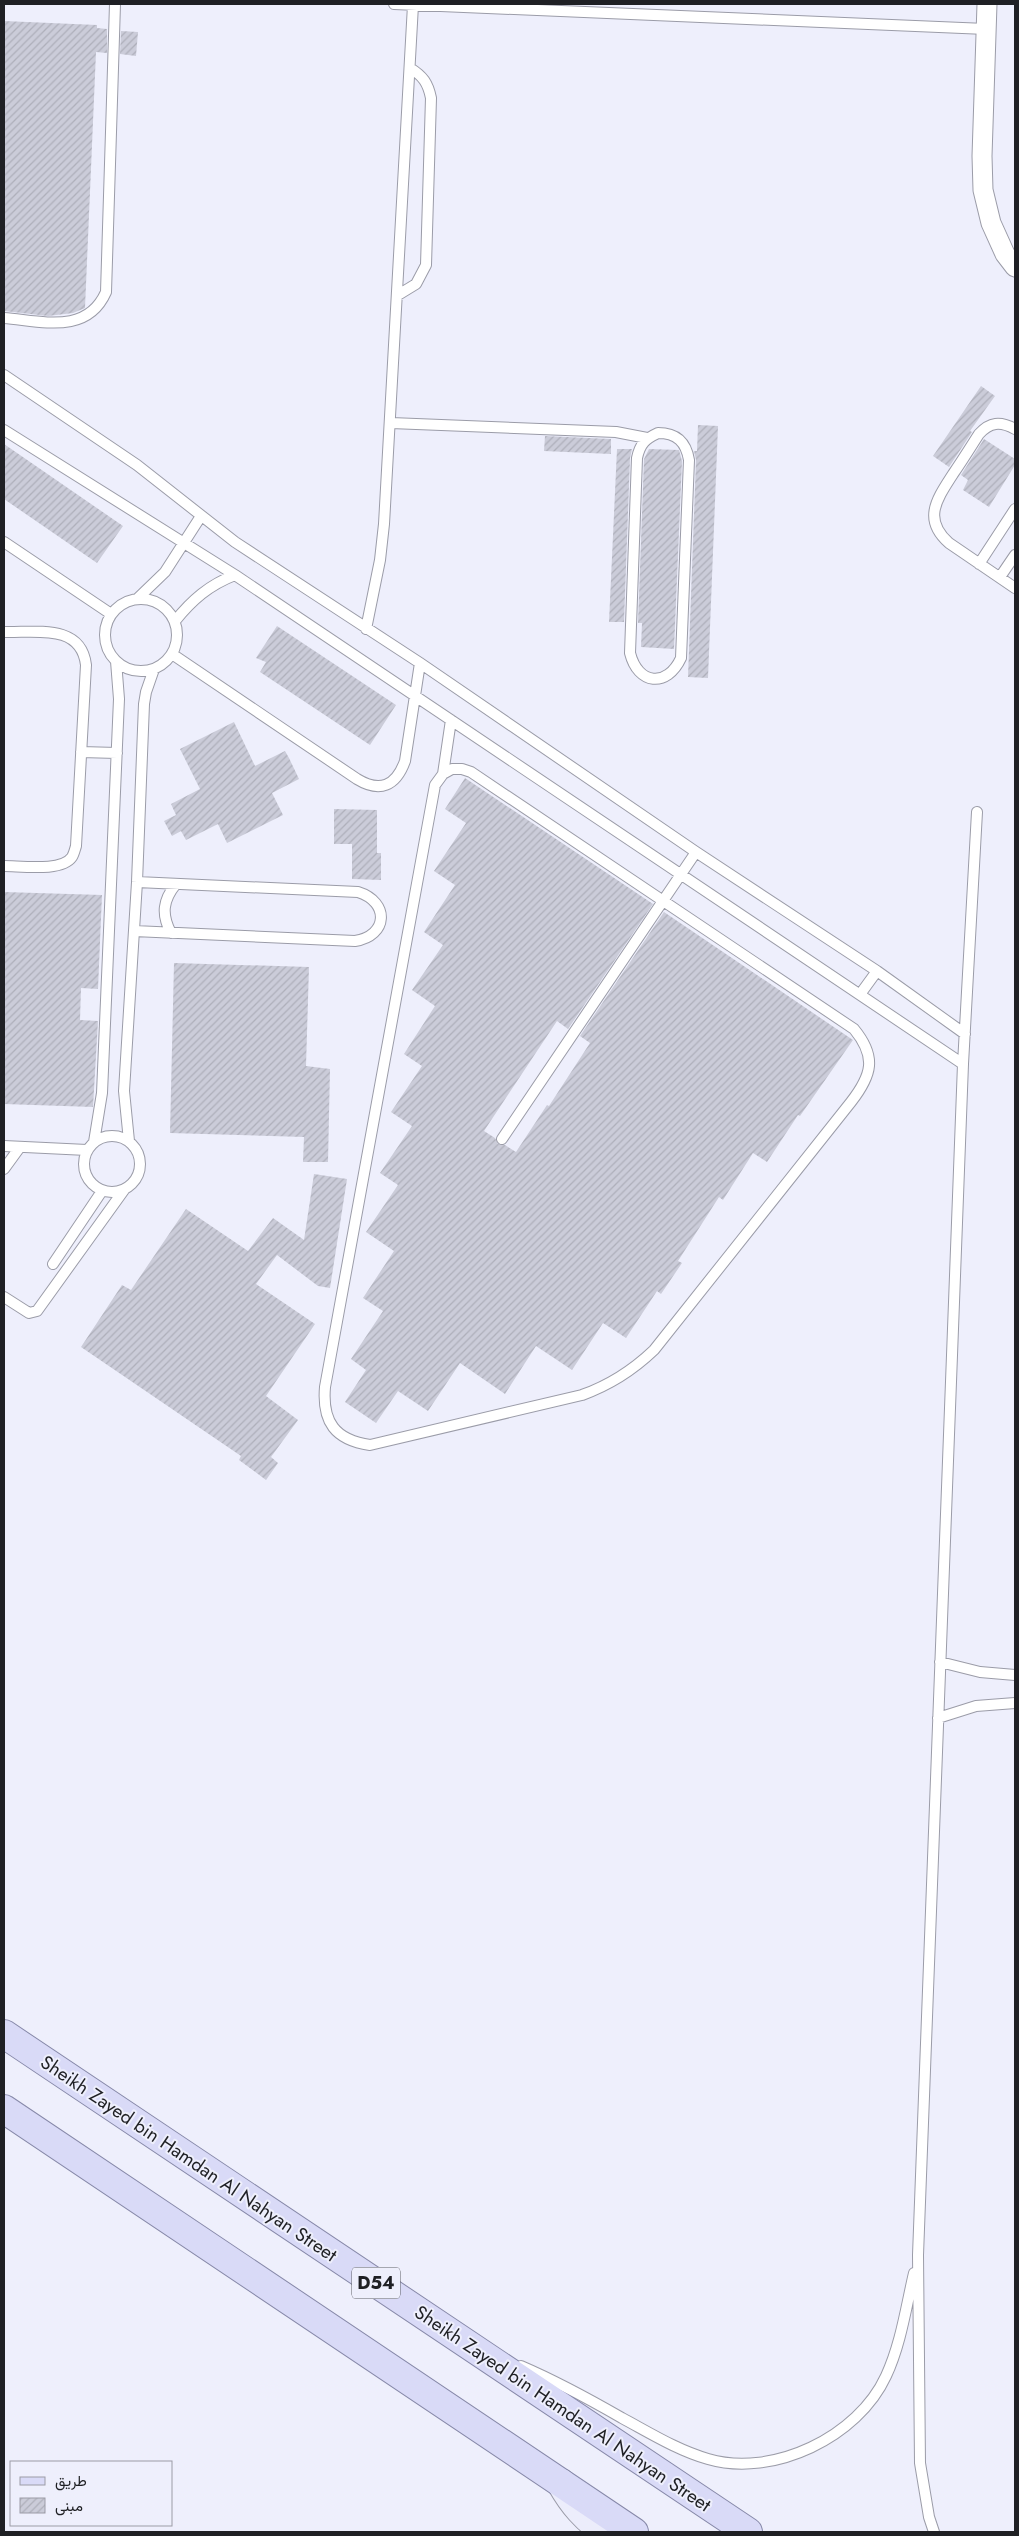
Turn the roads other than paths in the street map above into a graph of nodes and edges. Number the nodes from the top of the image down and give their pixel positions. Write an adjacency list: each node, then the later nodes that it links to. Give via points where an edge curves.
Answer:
1 (114, 4): 9 (lane, via 106,292 90,315 77,321)
2 (394, 4): 4 (lane)
3 (987, 4): 5 (street)
4 (413, 5): 5 (lane); 6 (lane)
5 (986, 29): 7 (street, via 983,190 991,223 1005,254)
6 (410, 68): 8 (lane); 8 (lane, via 426,81 432,98 426,265 416,284)
7 (1015, 267)
8 (398, 295): 11 (lane)
9 (4, 318)
10 (4, 375): 16 (lane, via 137,465)
11 (391, 423): 14 (lane, via 616,432); 27 (lane, via 380,560)
12 (1015, 429): 20 (lane, via 995,423 986,427 935,504 933,516 941,536)
13 (4, 430): 18 (lane)
14 (647, 438): 14 (lane, via 640,446 637,458 630,653 633,666 642,675 654,679 666,677 676,670 681,658 689,460 687,448 670,433 658,432)
15 (1015, 509): 20 (lane)
16 (201, 516): 18 (lane); 27 (lane)
17 (4, 542): 25 (lane)
18 (184, 544): 21 (lane); 24 (lane, via 165,572)
19 (1015, 555): 22 (lane)
20 (979, 564): 22 (lane)
21 (234, 575): 26 (lane, via 203,591); 33 (lane)
22 (1000, 577): 23 (lane)
23 (1015, 588)
24 (137, 598): 25 (lane, via 122,603); 26 (lane, via 160,603)
25 (111, 614): 30 (lane, via 105,639 108,651)
26 (174, 621): 29 (lane, via 177,632)
27 (366, 629): 31 (lane)
28 (4, 632): 35 (lane, via 60,634 79,644 85,654 86,665)
29 (172, 654): 32 (lane); 33 (lane, via 368,786 392,782 401,773)
30 (116, 661): 32 (lane, via 134,670); 36 (lane, via 120,686)
31 (420, 663): 33 (lane); 39 (lane)
32 (154, 669): 42 (lane, via 144,704)
33 (414, 697): 34 (lane)
34 (451, 720): 37 (lane); 41 (lane)
35 (81, 752): 36 (lane); 40 (lane, via 76,846 72,857 63,865 50,867)
36 (117, 753): 54 (lane, via 102,1093)
37 (443, 774): 44 (lane, via 452,769 471,772); 44 (lane, via 435,785 325,1387 323,1404 328,1420 338,1434 353,1443 370,1446 582,1395 626,1374 654,1350 864,1086 870,1056 854,1029)
38 (977, 812): 49 (lane)
39 (696, 852): 41 (lane); 47 (lane)
40 (4, 866)
41 (681, 875): 44 (lane); 48 (lane)
42 (137, 882): 43 (lane); 45 (lane)
43 (176, 884): 46 (lane, via 169,892 164,907 166,923); 46 (lane, via 358,892 369,895 381,913 375,934 355,941)
44 (663, 901): 51 (lane)
45 (134, 931): 46 (lane); 52 (lane, via 124,1091)
46 (172, 933)
47 (877, 971): 48 (lane); 49 (lane)
48 (861, 993): 50 (lane)
49 (964, 1034): 50 (lane)
50 (963, 1064): 61 (lane)
51 (502, 1139)
52 (129, 1141): 54 (lane, via 111,1136); 57 (lane, via 141,1163 136,1179)
53 (4, 1146): 55 (lane)
54 (91, 1146): 55 (lane); 58 (lane, via 84,1169 94,1186)
55 (20, 1147): 56 (lane)
56 (4, 1169)
57 (124, 1190): 58 (lane); 60 (lane, via 37,1310 26,1312)
58 (102, 1191): 59 (lane)
59 (53, 1264)
60 (4, 1297)
61 (940, 1662): 62 (lane, via 980,1672); 64 (lane)
62 (1015, 1675)
63 (1015, 1703): 64 (lane, via 976,1706)
64 (938, 1718): 67 (lane)
65 (4, 2034): 68 (main road, Sheikh Zayed bin Hamdan Al Nahyan Street / D54)
66 (4, 2109): 69 (main road)
67 (918, 2255): 68 (lane, via 900,2336 886,2377 862,2412 830,2439 793,2457 751,2464 709,2460 670,2444 548,2378); 73 (lane, via 920,2463)
68 (479, 2352): 72 (main road, Sheikh Zayed bin Hamdan Al Nahyan Street / D54)
69 (561, 2483): 70 (main road, via 571,2502); 71 (main road)
70 (605, 2532)
71 (634, 2532)
72 (748, 2532)
73 (934, 2532)

